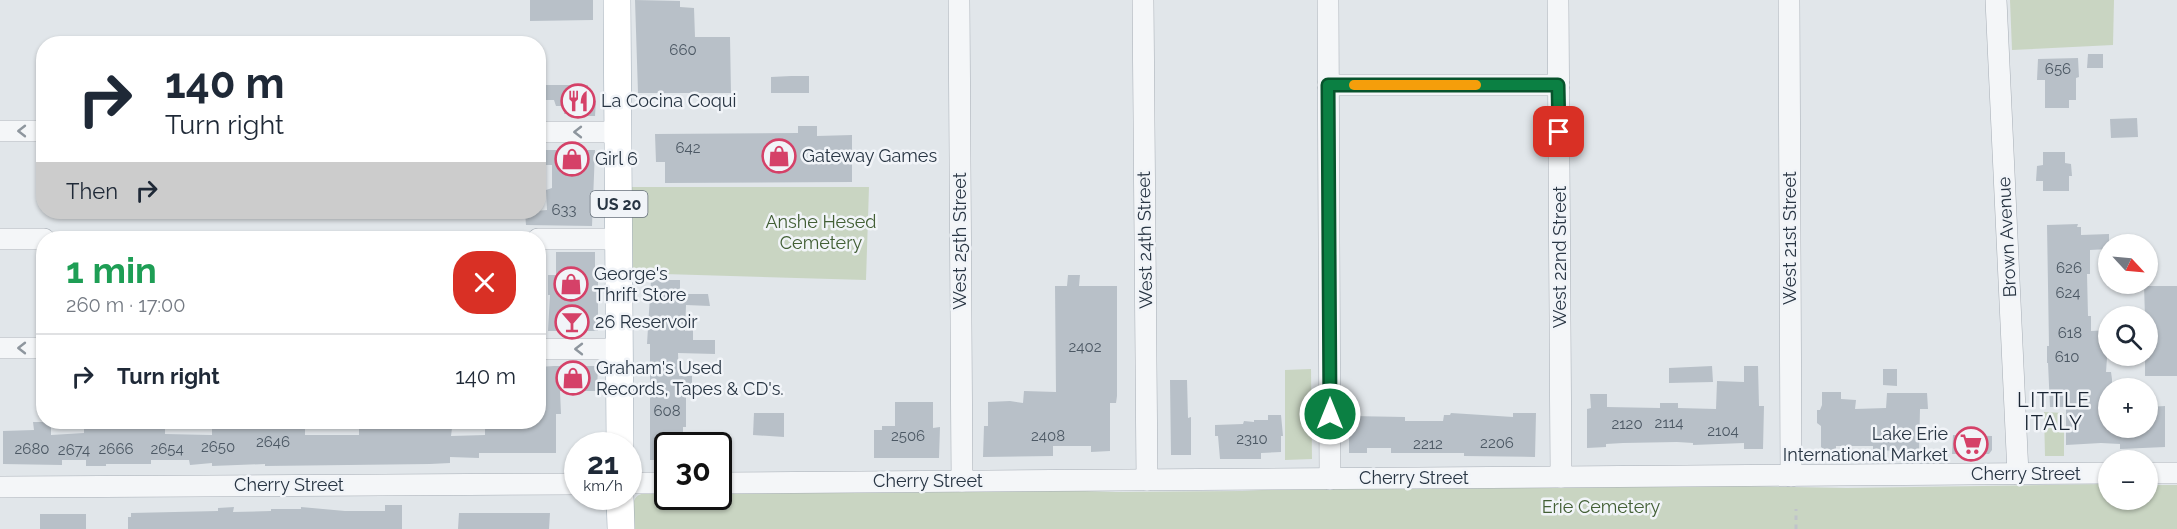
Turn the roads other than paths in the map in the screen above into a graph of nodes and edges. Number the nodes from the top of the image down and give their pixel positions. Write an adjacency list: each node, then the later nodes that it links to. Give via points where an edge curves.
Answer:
1 (617, 0): 13 (main road, US 20)
2 (959, 0): 31 (street, West 25th Street)
3 (1143, 0): 30 (street, West 24th Street)
4 (1328, 0): 8 (street)
5 (1558, 0): 9 (street, West 22nd Street)
6 (1789, 0): 27 (street, West 21st Street)
7 (1996, 0): 26 (street, Brown Avenue)
8 (1328, 85): 9 (street); 29 (street)
9 (1558, 85): 28 (street, West 22nd Street)
10 (0, 131): 11 (street, one-way to 10)
11 (36, 131)
12 (546, 132): 13 (street, one-way to 12)
13 (618, 132): 17 (main road, US 20)
14 (0, 239): 15 (street)
15 (36, 239)
16 (546, 239): 17 (street)
17 (619, 240): 21 (main road, US 20)
18 (0, 348): 19 (street, one-way to 18)
19 (36, 348)
20 (546, 349): 21 (street, one-way to 20)
21 (620, 349): 22 (main road, US 20)
22 (620, 432)
23 (2098, 473): 26 (street, Cherry Street)
24 (2158, 473): 25 (street)
25 (2177, 473)
26 (2018, 474): 27 (street, Cherry Street)
27 (1791, 476): 28 (street, Cherry Street)
28 (1561, 477): 29 (street, Cherry Street)
29 (1330, 479): 30 (street, Cherry Street)
30 (1147, 480): 31 (street, Cherry Street)
31 (962, 481): 33 (street, Cherry Street)
32 (564, 483): 34 (street, Cherry Street)
33 (732, 483)
34 (0, 487)
35 (620, 510): 36 (main road)
36 (621, 529)

